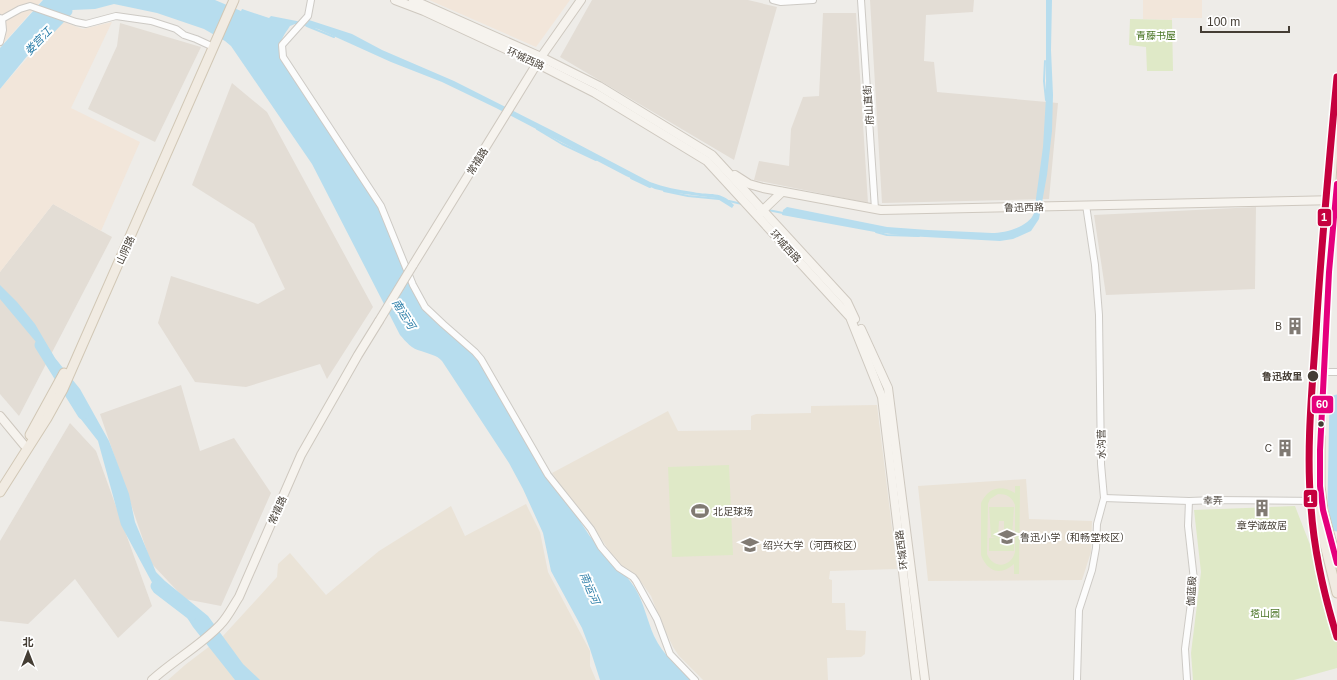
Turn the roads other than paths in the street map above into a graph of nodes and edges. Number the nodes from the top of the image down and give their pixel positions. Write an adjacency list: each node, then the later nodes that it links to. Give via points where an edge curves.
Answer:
1 (311, 0): 37 (street, via 308,16 282,45 283,57 381,206 412,285 425,307 481,359 548,475 591,529 601,547 619,568 633,577 657,619 670,654)
2 (395, 0): 13 (main road, 环城西路)
3 (413, 0): 13 (main road, 环城西路)
4 (581, 0): 13 (main road, 常禧路)
5 (774, 0): 6 (street)
6 (813, 0)
7 (861, 0): 21 (street, 府山直街)
8 (231, 2): 10 (main road, 山阴路)
9 (1, 18): 11 (street, via 3,30); 12 (street, via 25,6 37,7 86,24 116,16 130,17 176,29)
10 (216, 36): 12 (main road, 山阴路); 26 (main road, 山阴路)
11 (0, 42)
12 (209, 45): 26 (main road, 山阴路)
13 (539, 60): 16 (main road, 环城西路, via 599,86 712,155); 22 (main road, 环城西路, via 707,161 740,196); 36 (main road, 常禧路, bridge, via 358,355 301,455 239,597 220,625)
14 (1337, 90): 15 (main road)
15 (1336, 143): 19 (main road)
16 (726, 170): 18 (main road, 鲁迅西路, via 749,184); 22 (main road, 环城西路, via 752,198)
17 (1337, 184): 19 (main road)
18 (782, 192): 21 (main road, 鲁迅西路); 22 (main road)
19 (1334, 200): 20 (main road, 鲁迅西路); 24 (main road)
20 (1086, 206): 21 (main road, 鲁迅西路); 31 (street, 水沟营, via 1099,315 1101,464)
21 (875, 209)
22 (761, 213): 23 (main road, 环城西路)
23 (768, 221): 38 (main road, 环城西路, via 850,317 882,397); 39 (main road, 环城西路, via 848,302 888,388)
24 (1321, 372): 25 (street); 33 (main road, via 1313,449 1313,475)
25 (1337, 372)
26 (64, 381): 28 (main road, 山阴路); 30 (main road, 山阴路, via 43,425)
27 (0, 416): 28 (main road)
28 (24, 445): 29 (main road, 山阴路)
29 (0, 482)
30 (0, 492)
31 (1104, 498): 32 (street, 幸弄); 40 (street, 水沟营, via 1097,524 1092,570 1079,610)
32 (1189, 501): 33 (street, 幸弄); 41 (street, 伽蓝殿, via 1188,526 1194,580 1185,649)
33 (1318, 501): 34 (main road); 35 (main road, via 1320,528)
34 (1337, 563)
35 (1337, 593)
36 (152, 680)
37 (694, 680)
38 (916, 680)
39 (925, 680)
40 (1077, 680)
41 (1187, 680)

